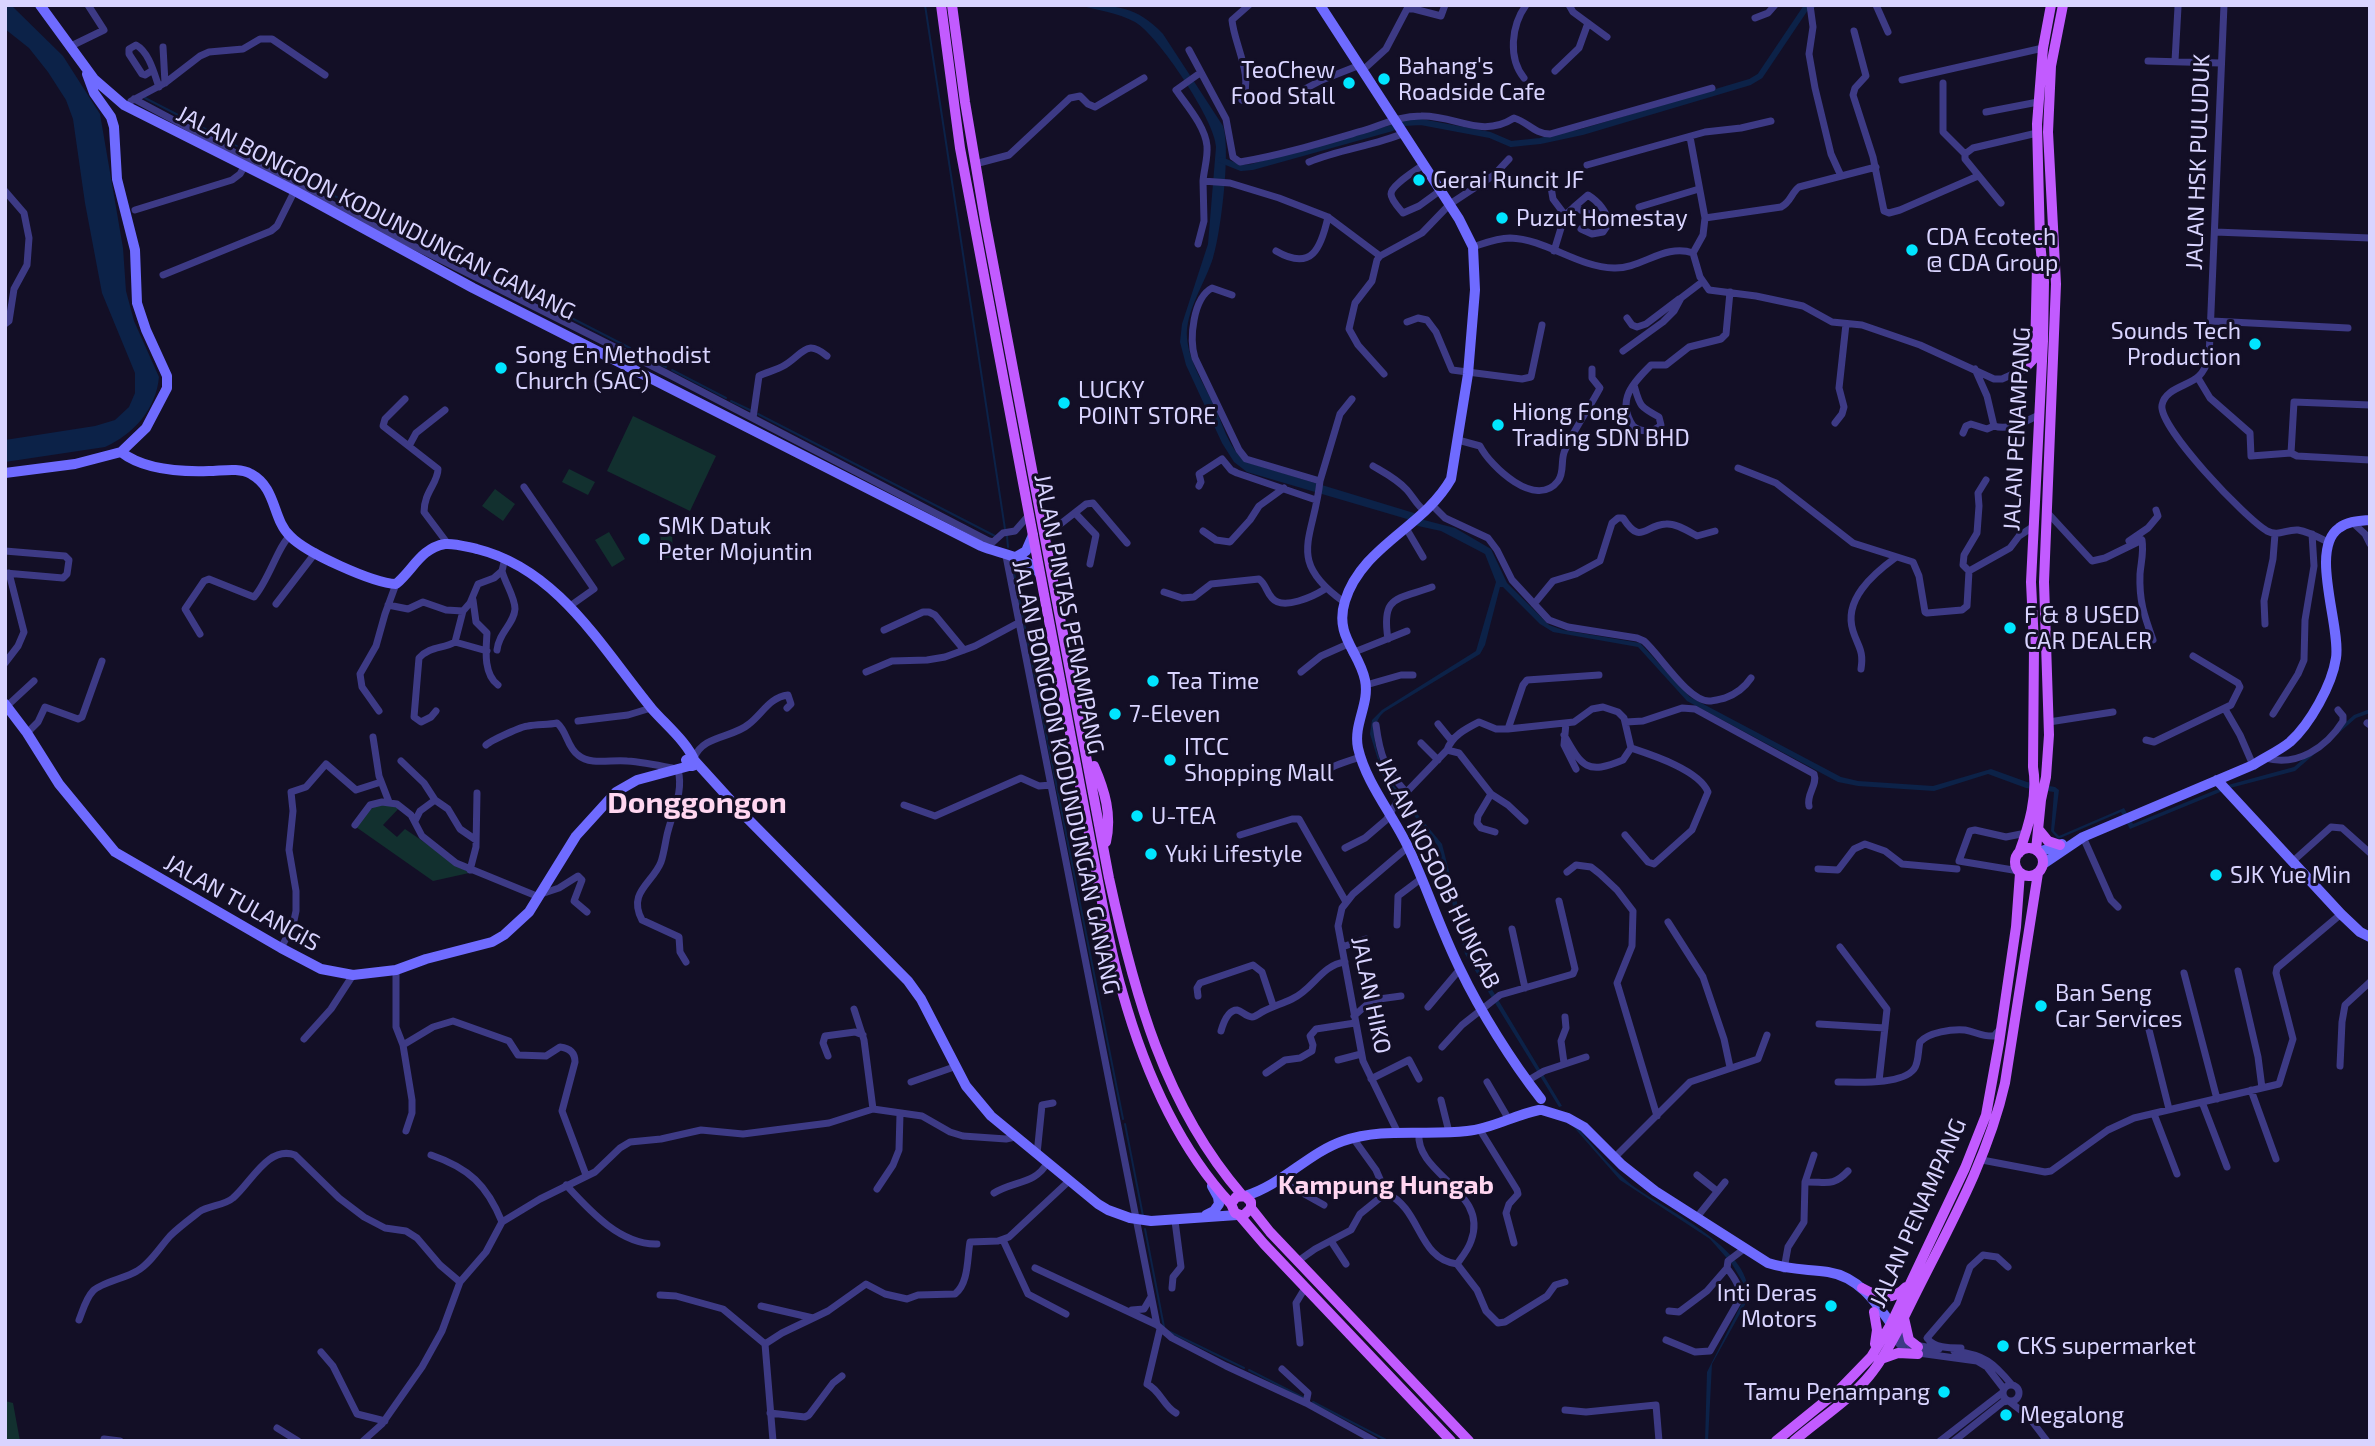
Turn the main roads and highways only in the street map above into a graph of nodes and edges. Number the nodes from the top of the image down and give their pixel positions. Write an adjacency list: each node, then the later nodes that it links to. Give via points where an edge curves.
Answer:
1 (40, 5): 7 (main road, JALAN BONGOON KODUNDUNGAN GANANG)
2 (941, 5): 17 (main road, JALAN PINTAS PENAMPANG, via 960,148)
3 (952, 5): 20 (main road, JALAN PINTAS PENAMPANG, via 975,164)
4 (1320, 5): 40 (main road, JALAN NOSOOB HUNGAB, via 1450,204 1473,247 1475,290 1468,374 1451,479 1426,511 1364,565 1344,603 1342,620 1366,685 1356,732 1360,757 1408,847 1460,969 1530,1080)
5 (2051, 5): 10 (main road, JALAN PENAMPANG, via 2038,102)
6 (2063, 5): 11 (main road, JALAN PENAMPANG, via 2051,66 2048,132)
7 (85, 69): 8 (main road, JALAN BONGOON KODUNDUNGAN GANANG, via 103,88); 9 (main road, via 94,93)
8 (129, 102): 9 (main road); 18 (main road, JALAN BONGOON KODUNDUNGAN GANANG, via 296,188 473,288)
9 (111, 117): 14 (main road, via 117,179 135,250 137,303 167,382 152,420)
10 (2040, 242): 12 (main road, JALAN PENAMPANG); 13 (main road, via 2035,357 2024,369 2034,372)
11 (2054, 245): 12 (main road, via 2052,257); 26 (main road, JALAN PENAMPANG, via 2044,582 2049,722)
12 (2043, 260): 13 (main road, JALAN PENAMPANG)
13 (2040, 392): 26 (main road, JALAN PENAMPANG, via 2031,582 2033,767)
14 (121, 452): 15 (main road, via 75,464); 24 (main road, via 153,467 251,474 274,499 286,540 393,594 425,552 448,544 505,558 570,606 679,739)
15 (5, 473)
16 (2370, 520): 25 (main road, via 2336,529 2328,542 2329,603 2337,636 2331,679 2296,735 2253,765)
17 (1033, 534): 18 (main road, via 1026,551); 19 (main road, JALAN PINTAS PENAMPANG)
18 (1010, 557): 19 (main road, via 1033,564)
19 (1041, 578): 21 (main road, JALAN PINTAS PENAMPANG)
20 (1066, 640): 21 (main road); 23 (main road, JALAN PINTAS PENAMPANG)
21 (1058, 662): 29 (main road, JALAN PINTAS PENAMPANG)
22 (6, 707): 24 (main road, JALAN TULANGIS, via 59,784 115,852 281,948 321,968 353,975 396,970 492,942 517,925 576,836 605,802 637,780)
23 (1086, 748): 27 (main road, JALAN PINTAS PENAMPANG); 28 (main road)
24 (690, 761): 45 (main road, via 914,989 975,1098 1015,1137 1108,1210 1137,1220)
25 (2217, 780): 32 (main road); 39 (main road, via 2341,914)
26 (2040, 781): 30 (main road, JALAN PENAMPANG)
27 (1092, 783): 28 (main road); 29 (main road); 34 (main road, JALAN PINTAS PENAMPANG)
28 (1104, 790): 34 (main road, via 1109,828)
29 (1083, 796): 41 (main road, JALAN PINTAS PENAMPANG, via 1121,989 1155,1083)
30 (2038, 797): 31 (main road, JALAN PENAMPANG); 36 (main road, JALAN PENAMPANG)
31 (2039, 830): 33 (main road, via 2050,843); 35 (main road, JALAN PENAMPANG)
32 (2080, 839): 33 (main road); 37 (main road)
33 (2060, 845): 35 (main road)
34 (1105, 849): 42 (main road, JALAN PINTAS PENAMPANG, via 1128,965 1161,1063 1206,1149)
35 (2038, 851): 36 (main road, via 2027,848); 37 (main road)
36 (2019, 853): 38 (main road, via 2015,862)
37 (2041, 869): 38 (main road, via 2029,876); 49 (main road, JALAN PENAMPANG, via 1998,1112 1982,1160)
38 (2019, 872): 47 (main road, JALAN PENAMPANG, via 2016,927 1986,1115)
39 (2370, 937)
40 (1540, 1105): 42 (main road, via 1479,1130 1353,1138 1334,1145); 46 (main road, via 1584,1127 1655,1191 1768,1263)
41 (1195, 1156): 43 (main road, JALAN PINTAS PENAMPANG); 45 (main road, via 1219,1201 1217,1208)
42 (1247, 1201): 43 (main road, via 1236,1197); 44 (main road, via 1248,1213); 54 (main road, JALAN PINTAS PENAMPANG)
43 (1231, 1204): 44 (main road)
44 (1239, 1215): 45 (main road); 53 (main road)
45 (1203, 1217)
46 (1838, 1275): 48 (main road); 50 (main road)
47 (1915, 1275): 48 (main road, via 1894,1297); 49 (main road, JALAN PENAMPANG)
48 (1862, 1288): 51 (main road)
49 (1904, 1310): 51 (main road, JALAN PENAMPANG); 52 (main road, via 1909,1340 1918,1351)
50 (1874, 1312): 51 (main road); 52 (main road)
51 (1892, 1331): 52 (main road, JALAN PENAMPANG)
52 (1878, 1355): 55 (main road, JALAN PENAMPANG); 56 (main road, JALAN PENAMPANG, via 1870,1375)
53 (1451, 1441)
54 (1469, 1441)
55 (1776, 1441)
56 (1794, 1441)

